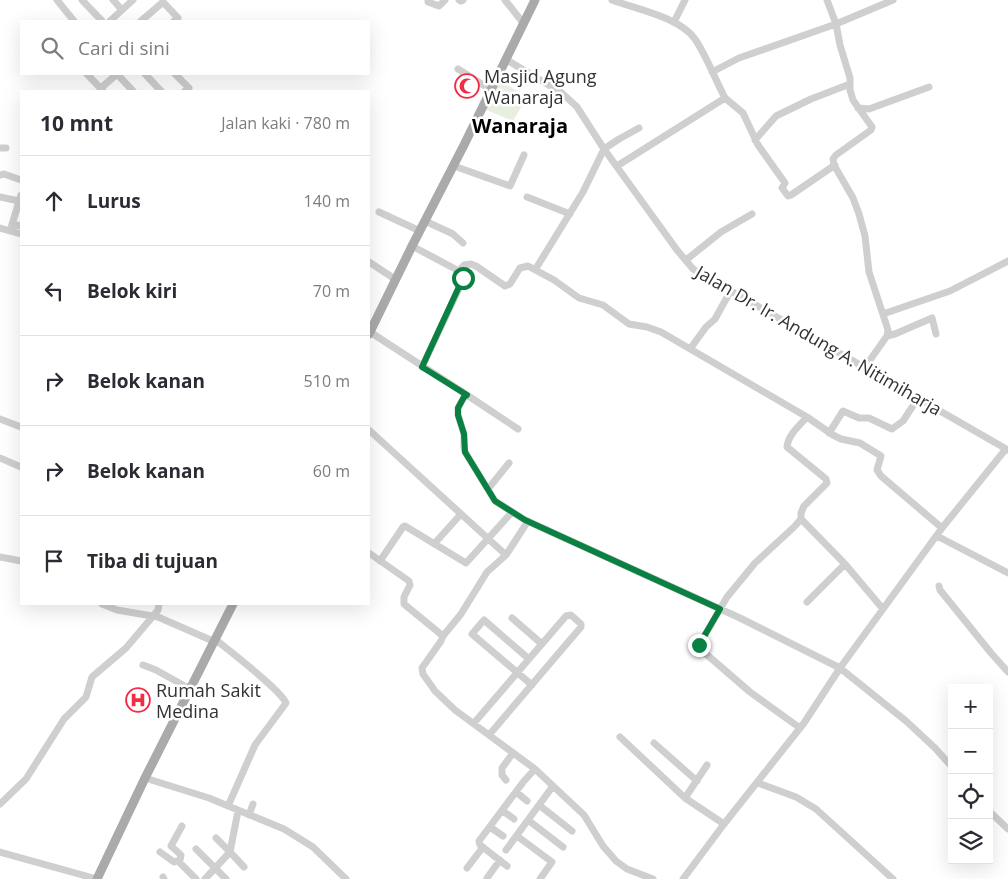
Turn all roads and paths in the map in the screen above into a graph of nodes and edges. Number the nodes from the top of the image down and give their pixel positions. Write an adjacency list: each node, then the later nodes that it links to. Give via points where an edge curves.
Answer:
1 (82, 0): 20 (street)
2 (113, 0): 17 (street)
3 (133, 0): 17 (street)
4 (428, 0): 5 (street, via 438,6)
5 (445, 0)
6 (459, 0): 7 (street)
7 (463, 0)
8 (505, 0): 25 (street)
9 (535, 0): 25 (main road)
10 (612, 0): 16 (street)
11 (685, 0): 24 (street)
12 (827, 0): 26 (street)
13 (893, 0): 26 (street)
14 (162, 1): 22 (street); 23 (street, via 178,18)
15 (58, 2): 18 (street); 19 (street)
16 (627, 2): 24 (street)
17 (122, 10): 21 (street)
18 (68, 20)
19 (73, 20)
20 (101, 20)
21 (111, 20)
22 (142, 20)
23 (175, 20)
24 (674, 22): 29 (street, via 694,38)
25 (524, 24): 27 (main road)
26 (836, 24): 29 (street, via 739,58); 35 (street)
27 (507, 60): 41 (main road); 46 (street, Jalan Dr. Ir. Andung A. Nitimiharja, via 570,100)
28 (458, 69): 41 (street)
29 (712, 72): 42 (street)
30 (88, 75): 37 (street)
31 (116, 75): 37 (street)
32 (118, 75): 38 (street)
33 (146, 75): 39 (street)
34 (176, 75): 40 (street)
35 (850, 84): 43 (street); 45 (street, via 776,116)
36 (929, 87): 43 (street, via 869,109)
37 (102, 90)
38 (132, 90)
39 (160, 90)
40 (189, 90)
41 (491, 90): 49 (main road)
42 (725, 98): 45 (street, via 743,113); 50 (street)
43 (858, 108): 48 (street, via 871,130 836,155)
44 (639, 128): 46 (street)
45 (755, 140): 48 (street, via 785,184 782,188 790,196)
46 (604, 149): 50 (street, Jalan Dr. Ir. Andung A. Nitimiharja); 57 (street)
47 (524, 156): 49 (street, via 510,186)
48 (834, 165): 74 (street, via 859,214 869,272)
49 (454, 166): 59 (main road)
50 (617, 166): 67 (street, Jalan Dr. Ir. Andung A. Nitimiharja)
51 (0, 176): 52 (street, via 4,174)
52 (20, 180)
53 (0, 197): 55 (street)
54 (527, 197): 57 (street)
55 (20, 198): 61 (street)
56 (380, 212): 63 (street)
57 (570, 214): 70 (street)
58 (752, 214): 67 (street, via 721,232)
59 (425, 221): 63 (main road); 65 (street, via 453,234)
60 (20, 226): 61 (street)
61 (11, 227): 62 (street); 64 (street)
62 (0, 228)
63 (420, 231): 66 (main road)
64 (20, 233)
65 (463, 243)
66 (412, 246): 71 (street); 72 (main road)
67 (686, 260): 73 (street, Jalan Dr. Ir. Andung A. Nitimiharja, via 693,269)
68 (1008, 262): 74 (street, via 950,290)
69 (370, 263): 72 (street)
70 (535, 270): 71 (street, via 522,266 507,286 471,264 464,265); 79 (street, via 579,298 603,305 629,324 653,329)
71 (459, 271): 80 (street, via 463,280)
72 (395, 279): 75 (main road)
73 (731, 290): 79 (street, via 714,321); 81 (street, Jalan Dr. Ir. Andung A. Nitimiharja)
74 (883, 314): 78 (street)
75 (370, 331)
76 (370, 334): 80 (street)
77 (936, 334): 78 (street, via 932,318)
78 (887, 336): 81 (street)
79 (690, 349): 84 (street)
80 (422, 367): 82 (street)
81 (865, 368): 83 (street, Jalan Dr. Ir. Andung A. Nitimiharja)
82 (467, 395): 87 (street); 94 (street, via 458,408 464,447)
83 (918, 398): 89 (street, via 895,428 842,411); 90 (street, Jalan Dr. Ir. Andung A. Nitimiharja)
84 (807, 417): 89 (street); 97 (street, via 793,433 787,447 827,481 804,506)
85 (0, 419): 86 (street)
86 (20, 427)
87 (518, 429)
88 (370, 431): 96 (street)
89 (829, 433): 99 (street, via 860,443 881,455 877,470 881,476)
90 (1007, 450): 99 (street)
91 (0, 458): 93 (street)
92 (509, 463): 94 (street)
93 (20, 467)
94 (488, 489): 95 (street, via 495,501)
95 (512, 512): 98 (street); 101 (street)
96 (461, 514): 101 (street); 102 (street)
97 (801, 519): 108 (street); 115 (street, via 741,579)
98 (528, 521): 104 (street); 115 (street)
99 (942, 528): 100 (street)
100 (936, 536): 109 (street); 116 (street)
101 (488, 539): 102 (street, via 466,563); 104 (street)
102 (434, 544): 106 (street, via 406,526)
103 (370, 554): 106 (street)
104 (506, 554): 119 (street, via 487,572)
105 (0, 557): 107 (street)
106 (380, 561): 119 (street, via 410,582 404,597 406,606)
107 (20, 562)
108 (845, 564): 111 (street); 116 (street)
109 (1008, 573)
110 (939, 586): 125 (street)
111 (807, 602)
112 (104, 605): 117 (street)
113 (159, 605): 117 (street)
114 (233, 605): 120 (main road)
115 (720, 609): 124 (street); 130 (street, via 699,648 753,694)
116 (883, 609): 124 (street)
117 (154, 616): 120 (street); 146 (street, via 126,648 92,678 86,697 67,716 26,779)
118 (512, 618): 121 (street)
119 (443, 636): 129 (street, via 422,666 422,672 449,705)
120 (214, 640): 128 (main road); 149 (street, via 264,680 286,703 255,745)
121 (542, 644): 122 (street); 127 (street, via 569,615 581,624)
122 (530, 659): 126 (street); 126 (street, via 484,620 472,634)
123 (144, 665): 128 (street)
124 (840, 668): 130 (street); 135 (street, via 906,721)
125 (1008, 672)
126 (517, 673): 127 (street); 129 (street)
127 (532, 685): 131 (street)
128 (190, 689): 138 (main road)
129 (474, 723): 131 (street)
130 (800, 728): 141 (street)
131 (489, 734): 134 (street)
132 (620, 737): 144 (street)
133 (654, 743): 140 (street)
134 (513, 753): 137 (street); 139 (street, via 502,768)
135 (948, 763)
136 (707, 765): 140 (street)
137 (535, 769): 142 (street); 143 (street)
138 (145, 778): 149 (street); 178 (main road)
139 (506, 780)
140 (697, 781): 144 (street)
141 (758, 783): 156 (street); 186 (street, via 796,797 816,809)
142 (553, 786): 148 (street); 184 (street, via 584,815 616,861)
143 (516, 792): 145 (street); 151 (street)
144 (686, 798): 156 (street)
145 (527, 801)
146 (0, 804)
147 (253, 804): 152 (street)
148 (539, 805): 155 (street); 160 (street)
149 (228, 806): 150 (street)
150 (238, 810): 152 (street); 170 (street)
151 (503, 810): 154 (street); 158 (street)
152 (249, 815): 182 (street, via 303,840)
153 (993, 815): 159 (street)
154 (514, 819)
155 (528, 820): 162 (street); 165 (street)
156 (724, 824): 185 (street)
157 (182, 826): 172 (street, via 171,846 181,855)
158 (490, 827): 161 (street); 164 (street, via 479,841)
159 (1008, 829)
160 (572, 831)
161 (503, 836)
162 (517, 836): 167 (street); 183 (street, via 552,862)
163 (216, 838): 170 (street)
164 (483, 847): 171 (street); 176 (street)
165 (563, 847)
166 (196, 849): 175 (street)
167 (506, 850)
168 (0, 852): 178 (street)
169 (160, 852): 172 (street)
170 (230, 852): 174 (street); 175 (street)
171 (500, 860): 173 (street); 177 (street)
172 (178, 862): 179 (street)
173 (507, 866)
174 (244, 867)
175 (215, 868): 180 (street); 181 (street)
176 (467, 868)
177 (487, 878)
178 (97, 879)
179 (196, 879)
180 (204, 879)
181 (226, 879)
182 (346, 879)
183 (540, 879)
184 (653, 879)
185 (683, 879)
186 (893, 879)

